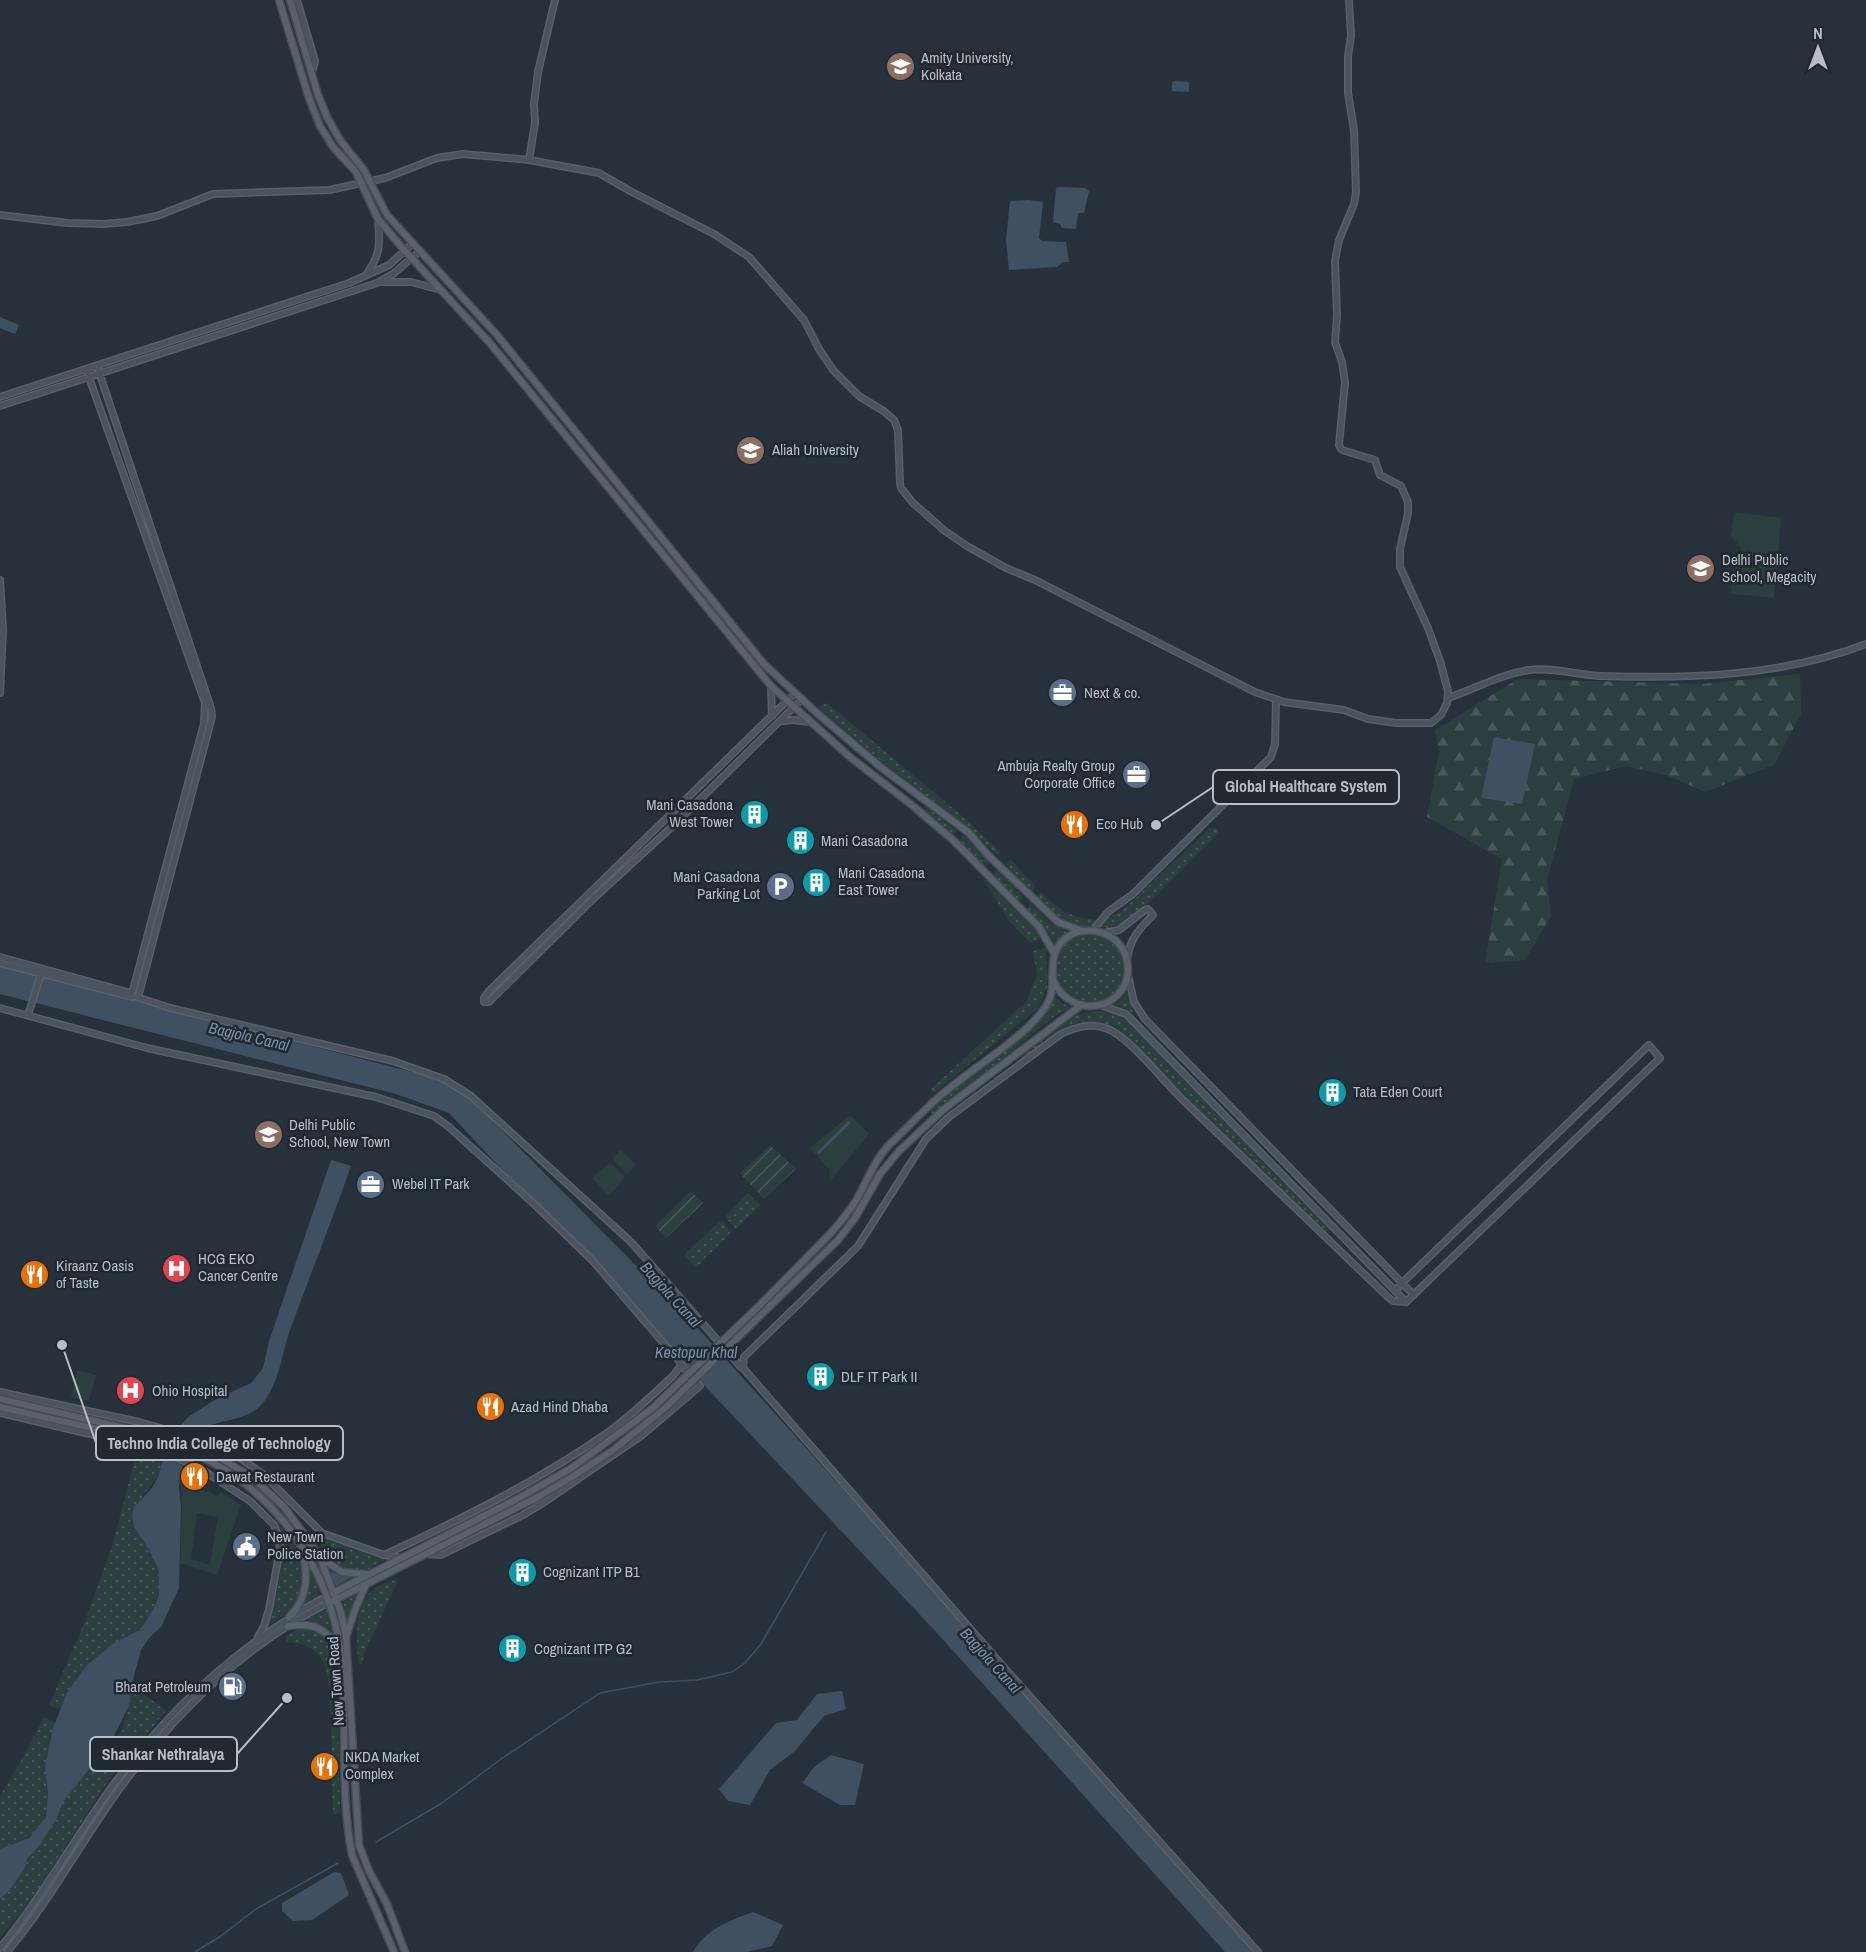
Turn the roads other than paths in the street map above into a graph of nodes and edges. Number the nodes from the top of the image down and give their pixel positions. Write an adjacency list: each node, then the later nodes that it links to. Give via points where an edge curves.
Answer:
1 (279, 0): 9 (main road, via 320,126)
2 (290, 0): 6 (main road)
3 (297, 0): 6 (street, via 315,61)
4 (555, 0): 7 (street, via 538,72)
5 (1349, 0): 30 (street, via 1348,93 1354,130 1356,192 1335,261 1335,342 1345,382 1339,445 1345,451 1375,460 1380,475 1402,488 1408,513 1400,567 1434,643)
6 (312, 72): 8 (main road, via 327,117)
7 (529, 160): 8 (street, via 454,155); 33 (street, via 604,175 749,257 804,320 833,370 859,396 894,420 901,488 953,537 998,564)
8 (369, 180): 9 (street); 12 (main road, via 387,214)
9 (362, 183): 10 (street, via 329,190 222,193 157,216 127,222 68,223); 11 (main road)
10 (0, 215)
11 (378, 219): 13 (main road); 16 (street, via 380,251)
12 (412, 244): 13 (street); 14 (main road)
13 (405, 251): 15 (main road); 16 (street, via 389,265)
14 (419, 252): 15 (street); 29 (main road, via 497,335 764,664)
15 (412, 258): 17 (street); 18 (main road)
16 (365, 276): 19 (street)
17 (377, 283): 18 (street, via 399,280); 21 (street)
18 (442, 291): 27 (main road, via 489,342)
19 (97, 366): 20 (street); 21 (street)
20 (86, 369): 22 (street); 23 (street)
21 (100, 374): 22 (street); 48 (street, via 212,717)
22 (89, 377): 24 (street); 48 (street, via 205,703 204,723)
23 (0, 397)
24 (0, 406)
25 (0, 580): 28 (street)
26 (1866, 644): 30 (street, via 1818,659 1732,674 1601,676 1555,669 1527,670)
27 (771, 686): 32 (main road); 35 (street)
28 (0, 693)
29 (795, 693): 31 (main road); 32 (street)
30 (1448, 698): 33 (street, via 1437,719 1423,724 1374,720 1344,710)
31 (802, 699): 34 (street); 39 (main road, via 883,769 969,833 1058,922)
32 (788, 700): 34 (main road); 35 (street)
33 (1276, 700): 38 (street, via 1271,757)
34 (795, 708): 36 (street); 37 (main road)
35 (772, 716): 36 (street, via 490,990 484,1002 489,1002)
36 (781, 722): 37 (street)
37 (811, 722): 41 (main road, via 957,843 1039,927)
38 (1093, 930): 39 (main road); 40 (main road)
39 (1082, 931): 41 (main road, via 1065,939)
40 (1102, 933): 43 (main road, via 1119,944); 43 (street, via 1119,930 1145,909 1152,912 1130,942)
41 (1054, 953): 47 (main road)
42 (0, 957): 48 (street)
43 (1127, 961): 45 (main road)
44 (0, 963): 46 (street)
45 (1128, 973): 49 (main road, via 1116,997); 55 (street, via 1134,1002 1145,1019)
46 (40, 976): 48 (street); 52 (street)
47 (1052, 978): 50 (main road, via 1062,996); 73 (main road, bridge, via 1052,994 1036,1018 945,1091 887,1147 848,1214 830,1235 653,1408 569,1469)
48 (135, 994): 60 (street, via 170,1008 393,1061 452,1083 631,1242)
49 (1100, 1005): 50 (main road); 56 (street, via 1126,1014)
50 (1080, 1006): 53 (main road)
51 (0, 1008): 52 (street)
52 (29, 1013): 59 (street, via 147,1048 376,1097 434,1116 592,1260)
53 (1015, 1055): 54 (street); 70 (main road, bridge, via 944,1109 899,1151 879,1174 838,1240 665,1408 575,1475)
54 (1021, 1063): 58 (street, via 1076,1027 1091,1025 1114,1032 1388,1297); 60 (street, via 926,1139 858,1246 744,1357)
55 (1402, 1283): 56 (street); 57 (street); 57 (street, via 1650,1046 1659,1059)
56 (1395, 1291): 58 (street)
57 (1413, 1295): 58 (street)
58 (1406, 1302)
59 (681, 1365): 70 (street, via 700,1386 641,1436 523,1515 441,1555); 71 (street, via 639,1407 572,1456)
60 (742, 1368): 88 (street)
61 (0, 1392): 71 (street, via 211,1442 263,1474 322,1533)
62 (0, 1399): 72 (main road, New Town Road, via 156,1434 214,1454 269,1492)
63 (0, 1407): 65 (main road, via 185,1450)
64 (0, 1413): 66 (street, via 151,1448)
65 (217, 1466): 66 (street); 67 (main road, via 258,1494)
66 (204, 1471): 68 (street, via 250,1500)
67 (280, 1517): 68 (street); 69 (main road)
68 (268, 1518): 80 (street, via 278,1535 280,1550)
69 (301, 1545): 76 (main road); 77 (main road, via 307,1576 305,1588 298,1608)
70 (426, 1554): 75 (main road)
71 (384, 1555): 73 (street)
72 (318, 1556): 74 (main road, via 338,1571); 76 (main road, New Town Road)
73 (403, 1558): 74 (main road)
74 (370, 1574): 76 (main road)
75 (366, 1584): 76 (main road); 79 (main road)
76 (332, 1597): 77 (street); 78 (street); 79 (main road, New Town Road); 81 (main road)
77 (289, 1617): 80 (street)
78 (288, 1626): 81 (main road, via 312,1625); 83 (street, via 231,1668)
79 (346, 1637): 87 (main road, New Town Road, via 359,1845)
80 (258, 1638): 82 (street)
81 (339, 1646): 86 (main road, via 352,1854)
82 (178, 1706): 83 (street); 84 (street, via 106,1795 36,1904)
83 (184, 1711): 85 (street, via 119,1790)
84 (0, 1948)
85 (7, 1952)
86 (394, 1952)
87 (405, 1952)
88 (1258, 1952)

